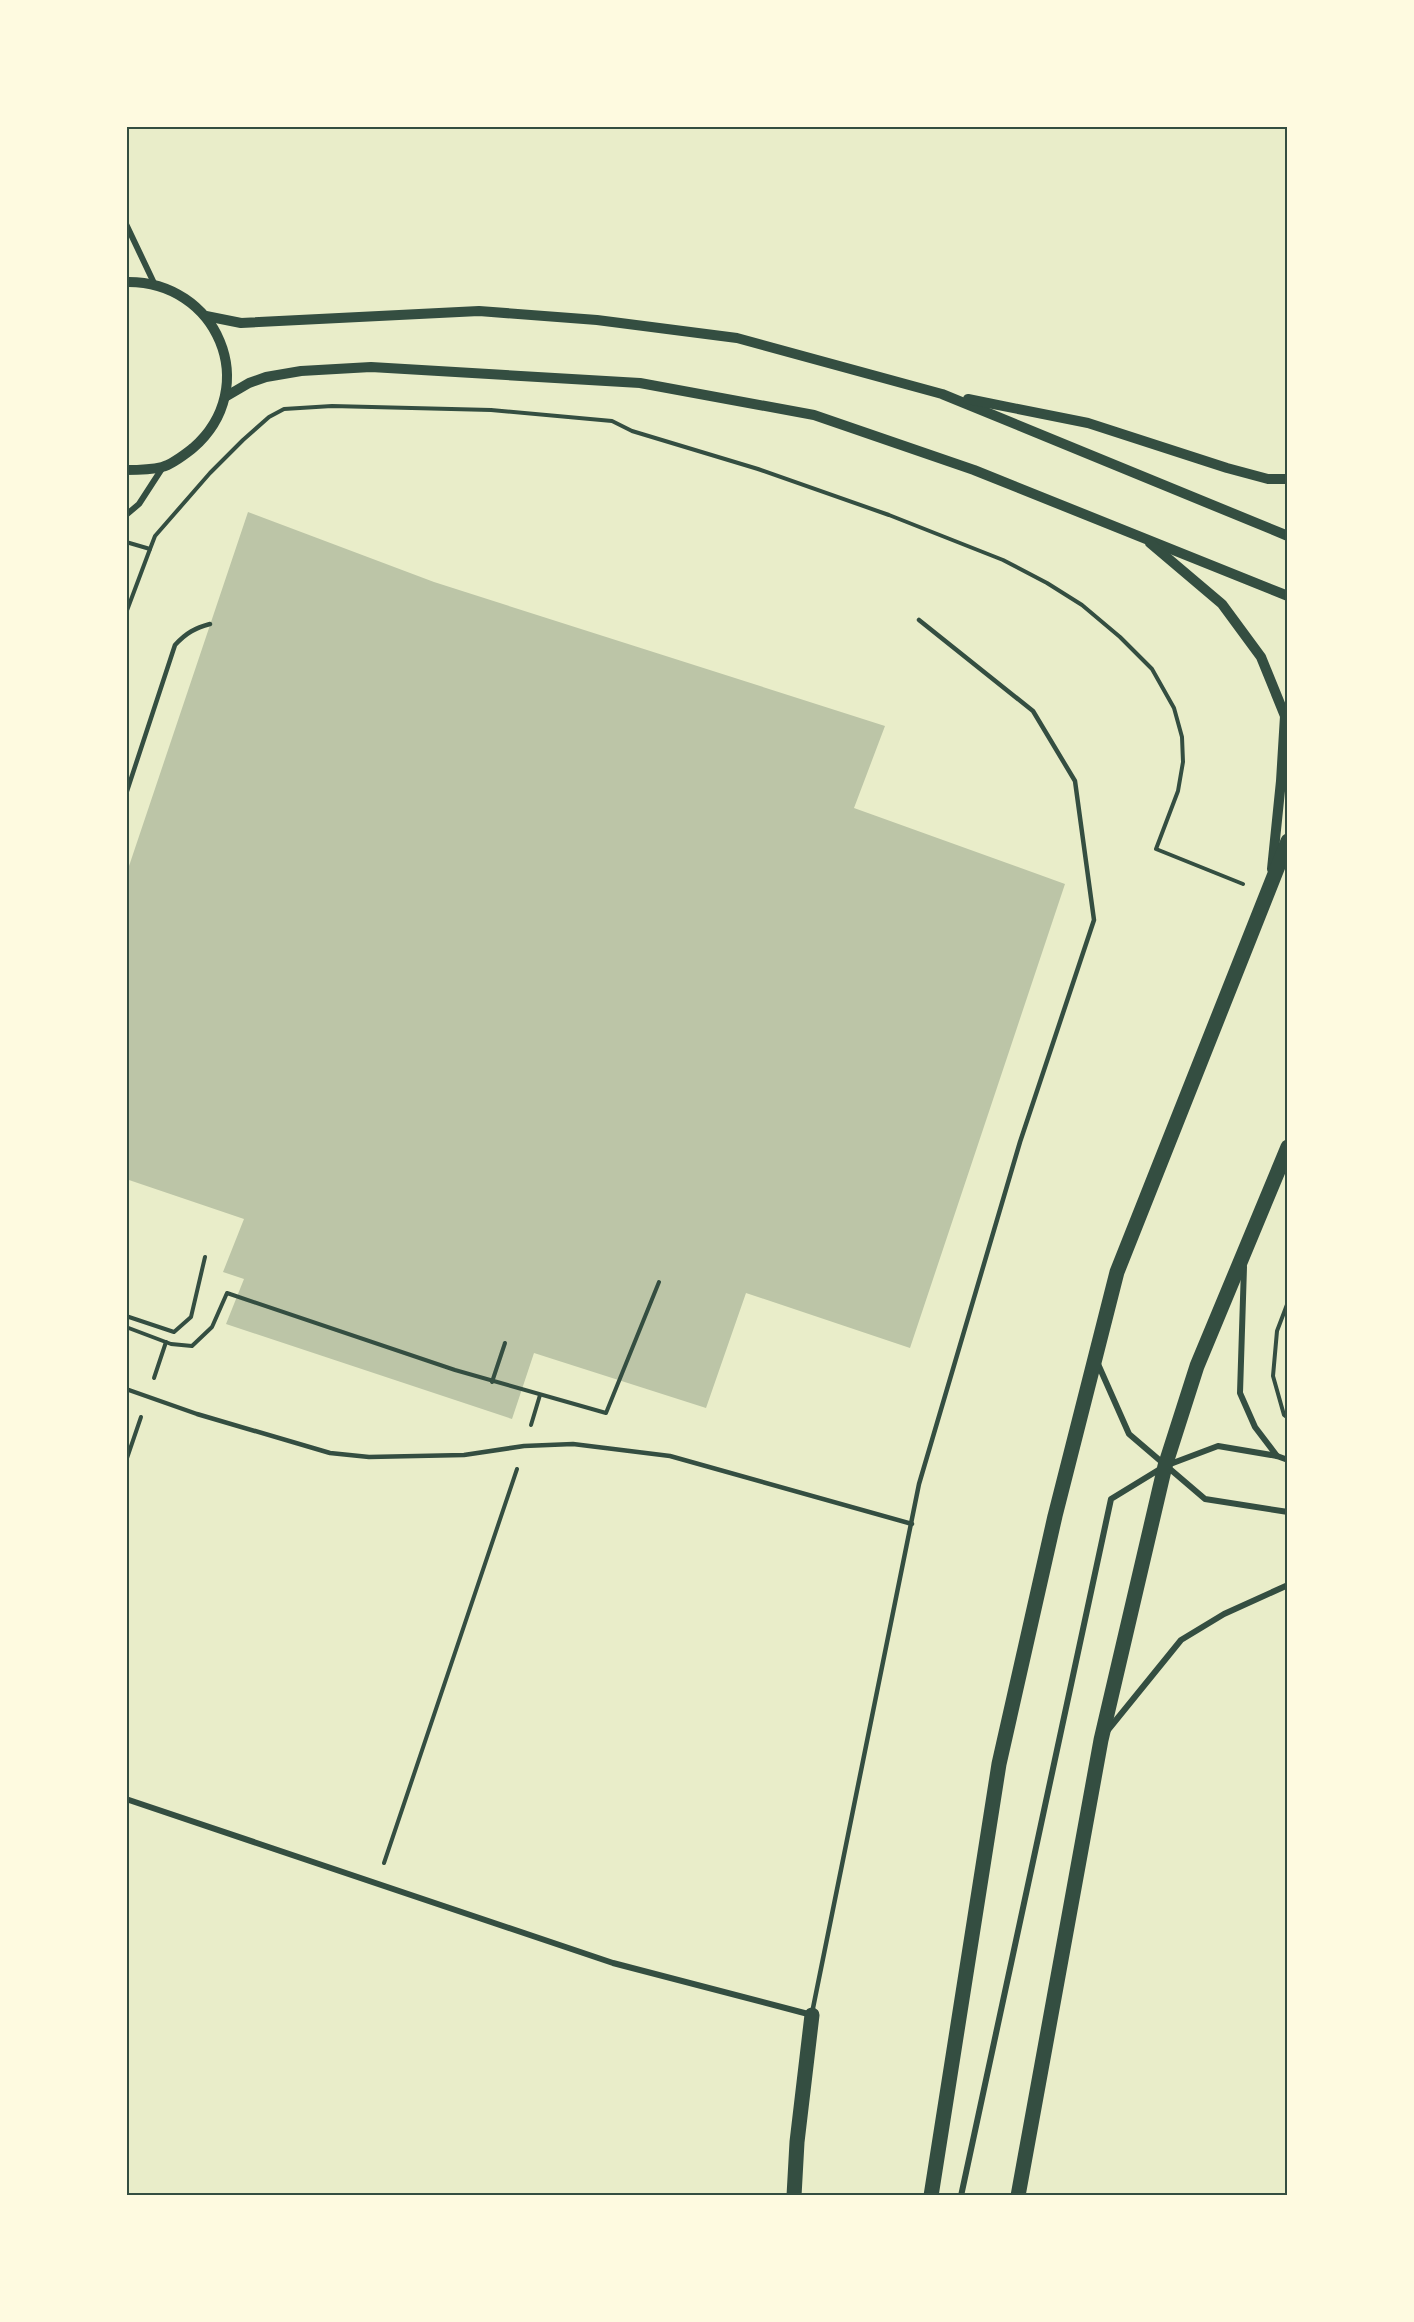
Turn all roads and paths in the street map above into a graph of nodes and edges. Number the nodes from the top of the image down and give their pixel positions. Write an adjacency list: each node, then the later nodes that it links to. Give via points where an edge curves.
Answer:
1 (126, 224): 3 (street)
2 (126, 282): 3 (street)
3 (154, 283): 4 (street, via 191,301)
4 (206, 316): 5 (street, via 241,323 479,311 597,320 737,338); 6 (street, via 220,340 227,368)
5 (942, 394): 9 (street, via 1088,423 1227,468); 11 (street)
6 (225, 397): 7 (street, via 217,420 202,440); 12 (street, via 266,377 371,367 640,383 814,415 974,470)
7 (164, 467): 8 (street); 10 (street, via 139,504)
8 (126, 470)
9 (1288, 479)
10 (126, 515)
11 (1288, 536)
12 (1143, 537): 15 (street); 21 (street, via 1221,604 1261,657 1285,716)
13 (126, 542): 14 (path)
14 (150, 549): 16 (path); 22 (path, via 155,536 210,473 269,417 284,409 332,406 491,410 612,422 889,515 1003,560 1082,605 1152,669 1174,708 1182,737 1183,762 1178,791 1156,849)
15 (1288, 597)
16 (126, 613)
17 (919, 620): 41 (lane, via 1033,711 1075,781 1094,920 1017,1154 919,1484)
18 (210, 624): 19 (lane, via 195,628 175,645)
19 (126, 794)
20 (1288, 841): 21 (main road)
21 (1271, 881): 31 (main road, via 1117,1272)
22 (1244, 884)
23 (1288, 1147): 24 (main road)
24 (1244, 1251): 37 (street, via 1240,1394 1255,1427); 39 (main road, via 1197,1366)
25 (205, 1257): 28 (path, via 191,1317 174,1332)
26 (659, 1282): 34 (path, via 606,1413)
27 (1288, 1302): 35 (path, via 1277,1331 1273,1376)
28 (126, 1316)
29 (126, 1327): 32 (path, via 171,1344 192,1346 212,1327 227,1293)
30 (505, 1343): 32 (path)
31 (1096, 1360): 39 (street, via 1129,1434); 48 (main road, via 999,1764)
32 (492, 1382): 34 (path)
33 (126, 1389): 36 (lane, via 330,1453 369,1457 464,1455)
34 (540, 1395): 36 (path)
35 (1288, 1418)
36 (524, 1446): 41 (lane, via 573,1444 670,1456); 45 (path)
37 (1276, 1456): 38 (street); 39 (street, via 1218,1446)
38 (1288, 1460)
39 (1165, 1466): 40 (street, via 1205,1499); 43 (main road); 49 (street, via 1111,1499)
40 (1288, 1512)
41 (912, 1524): 46 (lane)
42 (1288, 1585): 43 (street, via 1224,1614 1181,1641)
43 (1101, 1740): 50 (main road)
44 (126, 1799): 45 (street)
45 (377, 1884): 46 (street, via 613,1963)
46 (812, 2015): 47 (main road)
47 (794, 2196)
48 (931, 2196)
49 (961, 2196)
50 (1018, 2196)

